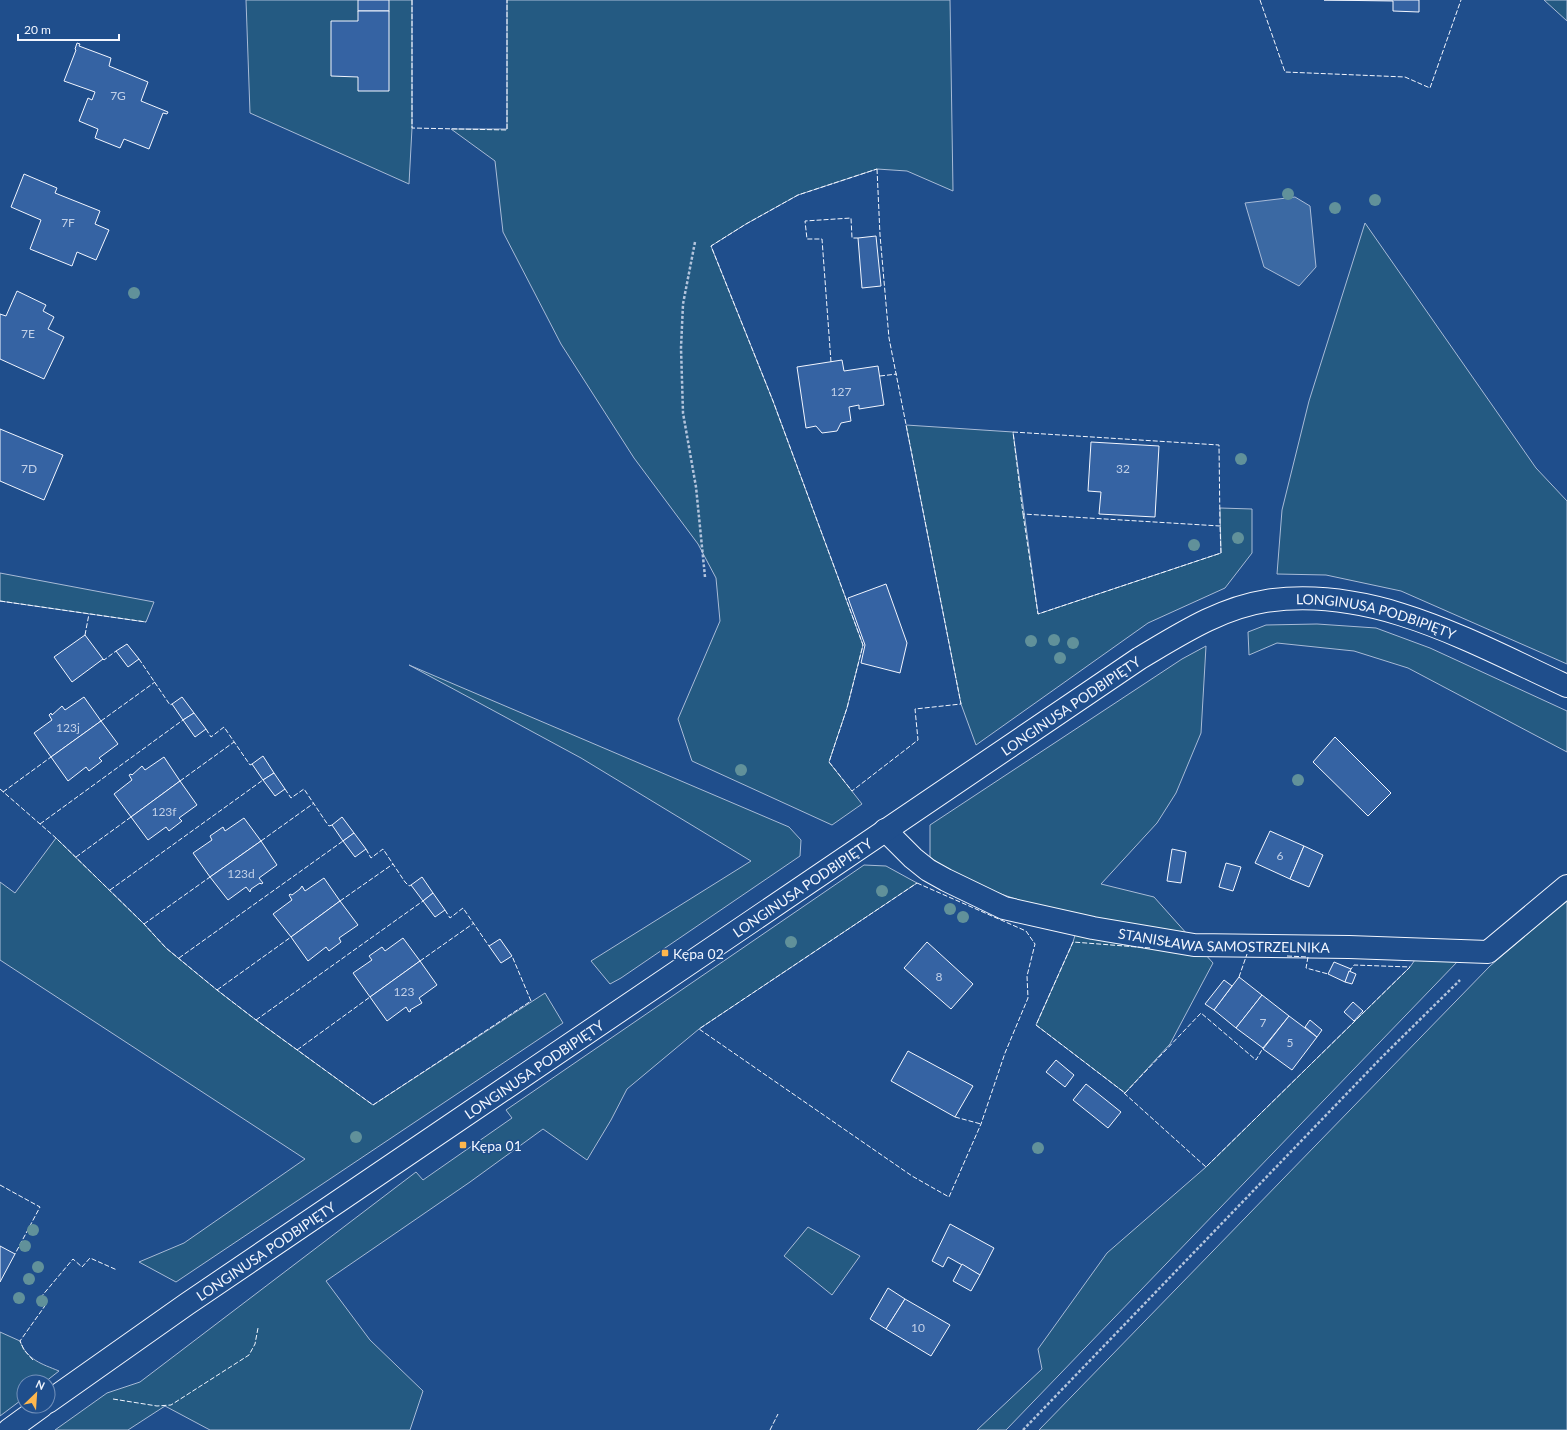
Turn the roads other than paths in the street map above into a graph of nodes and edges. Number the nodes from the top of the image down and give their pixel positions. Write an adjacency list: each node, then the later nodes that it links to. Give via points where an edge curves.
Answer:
1 (1567, 686): 2 (street, LONGINUSA PODBIPIĘTY, via 1450,632 1393,611 1311,598 1266,601 1212,618 1140,658)
2 (885, 830): 3 (street, STANISŁAWA SAMOSTRZELNIKA, via 928,870 1004,908 1093,928 1194,945 1343,946 1488,952); 4 (street, LONGINUSA PODBIPIĘTY, via 187,1304)
3 (1567, 886)
4 (56, 1396)
5 (31, 1414): 6 (street)
6 (9, 1430)

